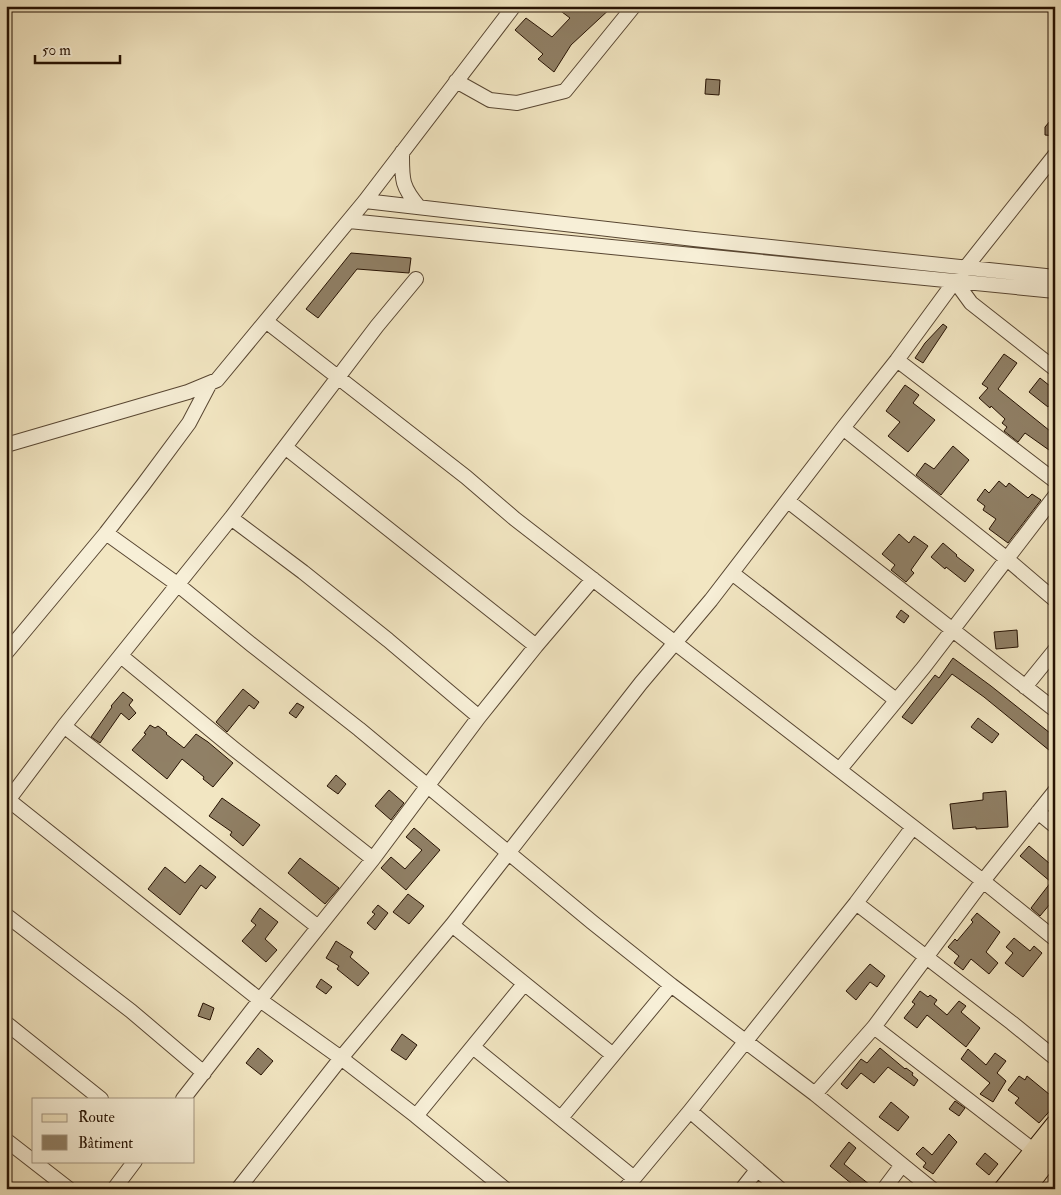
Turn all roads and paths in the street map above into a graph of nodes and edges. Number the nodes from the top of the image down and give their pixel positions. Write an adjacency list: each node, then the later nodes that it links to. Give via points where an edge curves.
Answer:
1 (514, 6): 3 (street)
2 (634, 6): 3 (street, via 566,91 518,103 490,100)
3 (456, 81): 4 (street)
4 (402, 152): 6 (street); 7 (street, via 402,178 407,194)
5 (1055, 155): 9 (street)
6 (365, 201): 7 (street); 8 (street)
7 (419, 207): 9 (street)
8 (349, 221): 12 (street); 14 (street)
9 (966, 268): 10 (street); 12 (street)
10 (1055, 277)
11 (416, 279): 17 (street)
12 (955, 281): 13 (street); 15 (street); 16 (street, via 971,303)
13 (1055, 291)
14 (266, 322): 17 (street); 18 (street, via 224,373)
15 (897, 360): 19 (street); 22 (street)
16 (1055, 369)
17 (339, 378): 21 (street); 29 (street)
18 (209, 385): 20 (street); 26 (street, via 189,422)
19 (843, 428): 24 (street); 27 (street)
20 (6, 445)
21 (285, 447): 25 (street); 34 (street)
22 (1055, 482)
23 (1055, 496): 27 (street)
24 (788, 501): 28 (street); 32 (street)
25 (231, 518): 30 (street); 41 (street, via 388,640)
26 (106, 533): 30 (street); 36 (street)
27 (1007, 560): 31 (street); 32 (street)
28 (732, 573): 33 (street); 39 (street)
29 (593, 579): 33 (street); 34 (street)
30 (178, 584): 37 (street); 44 (street)
31 (1055, 600)
32 (952, 630): 38 (street); 39 (street)
33 (675, 642): 43 (street); 50 (street)
34 (536, 646): 41 (street)
35 (1055, 650): 38 (street)
36 (6, 653)
37 (121, 656): 42 (street); 51 (street)
38 (1025, 687): 40 (street)
39 (896, 700): 43 (street)
40 (1055, 710)
41 (479, 717): 44 (street)
42 (64, 726): 46 (street); 56 (street)
43 (840, 769): 49 (street)
44 (428, 785): 50 (street); 51 (street)
45 (1055, 791): 47 (street)
46 (7, 800): 61 (street)
47 (1038, 812): 48 (street); 52 (street)
48 (1055, 826)
49 (913, 827): 52 (street); 53 (street)
50 (508, 852): 55 (street); 60 (street)
51 (373, 859): 56 (street)
52 (983, 880): 57 (street); 58 (street)
53 (856, 903): 58 (street); 64 (street)
54 (6, 915): 69 (street, via 131,1011)
55 (452, 925): 59 (street); 67 (street)
56 (318, 927): 61 (street)
57 (1055, 939)
58 (927, 958): 63 (street); 68 (street)
59 (524, 984): 65 (street); 66 (street)
60 (671, 985): 64 (street); 66 (street)
61 (260, 1000): 67 (street); 69 (street)
62 (6, 1023): 71 (street)
63 (874, 1027): 70 (street); 78 (street)
64 (745, 1042): 70 (street); 73 (street)
65 (473, 1047): 74 (street); 75 (street)
66 (613, 1055): 75 (street)
67 (341, 1058): 74 (street); 87 (street)
68 (1055, 1058)
69 (204, 1073): 72 (street)
70 (815, 1094): 82 (street)
71 (99, 1098)
72 (184, 1098)
73 (690, 1111): 83 (street); 84 (street)
74 (416, 1116): 88 (street)
75 (561, 1118): 84 (street)
76 (1055, 1124): 78 (main road)
77 (6, 1140): 79 (street)
78 (1048, 1158): 93 (main road); 94 (main road)
79 (32, 1160)
80 (34, 1162): 85 (street)
81 (134, 1162): 86 (street)
82 (902, 1165): 91 (street); 92 (street)
83 (758, 1170): 89 (street); 90 (street)
84 (629, 1183)
85 (69, 1189)
86 (114, 1189)
87 (238, 1189)
88 (505, 1189)
89 (742, 1189)
90 (780, 1189)
91 (884, 1189)
92 (932, 1189)
93 (1003, 1189)
94 (1026, 1189)

